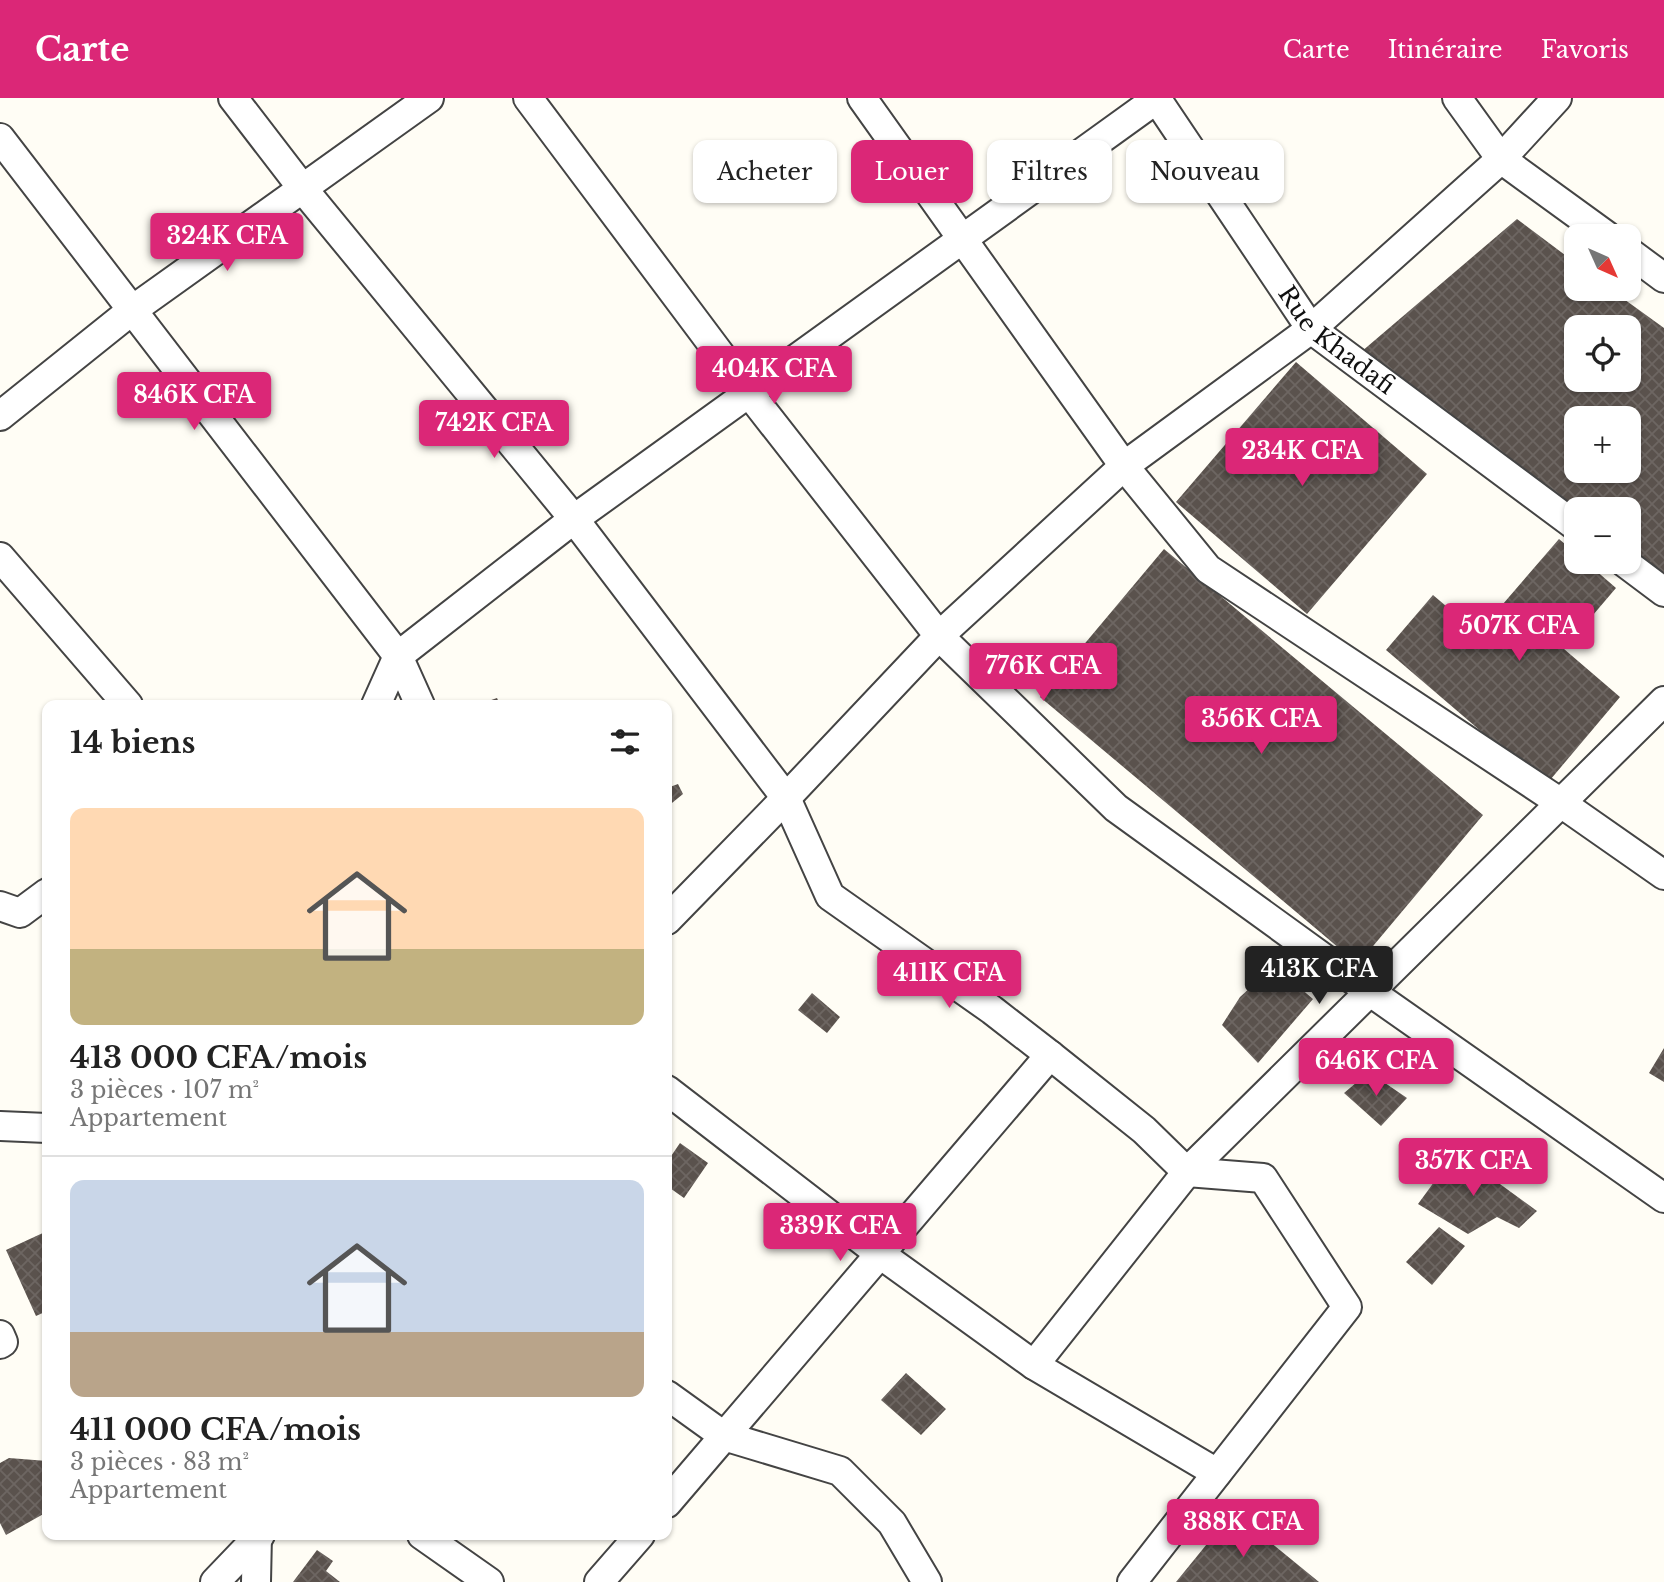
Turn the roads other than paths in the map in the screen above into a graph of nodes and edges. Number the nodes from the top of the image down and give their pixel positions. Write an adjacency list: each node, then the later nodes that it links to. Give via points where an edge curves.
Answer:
1 (233, 98): 10 (street)
2 (429, 98): 10 (street)
3 (528, 98): 17 (street)
4 (862, 98): 12 (street)
5 (1157, 98): 12 (street); 16 (street, Rue Khadafi)
6 (1457, 98): 9 (street)
7 (1557, 98): 9 (street)
8 (0, 138): 15 (street)
9 (1501, 159): 11 (street); 16 (street)
10 (303, 189): 15 (street); 21 (street)
11 (1590, 224)
12 (962, 239): 17 (street); 19 (street)
13 (1642, 262): 14 (street)
14 (1664, 278)
15 (131, 311): 18 (street); 26 (street)
16 (1311, 329): 19 (street); 20 (street, Rue Khadafi)
17 (749, 393): 21 (street); 25 (street)
18 (0, 416)
19 (1124, 467): 25 (street); 32 (street, via 1208,569)
20 (1564, 517)
21 (574, 519): 26 (street); 31 (street)
22 (0, 557): 27 (street)
23 (1640, 574): 24 (street)
24 (1664, 592)
25 (939, 636): 31 (street); 37 (street, via 1116,808)
26 (398, 656): 28 (street); 29 (street)
27 (124, 700)
28 (378, 700)
29 (418, 700)
30 (1664, 701): 32 (street)
31 (786, 798): 36 (street); 38 (street, via 830,896)
32 (1561, 803): 33 (street); 37 (street)
33 (1664, 875)
34 (42, 897): 35 (street, via 20,913)
35 (0, 906)
36 (672, 915)
37 (1369, 991): 42 (street); 43 (street)
38 (1050, 1055): 42 (street, via 1144,1130); 44 (street)
39 (672, 1094): 44 (street)
40 (0, 1126): 41 (street)
41 (42, 1128)
42 (1187, 1172): 47 (street); 50 (street, via 1263,1178 1347,1307)
43 (1664, 1198)
44 (880, 1254): 47 (street); 49 (street)
45 (0, 1335): 46 (street)
46 (0, 1344)
47 (1034, 1364): 50 (street)
48 (672, 1399): 49 (street)
49 (724, 1436): 51 (street); 60 (street, via 840,1471 892,1523)
50 (1217, 1473): 61 (street)
51 (672, 1497)
52 (254, 1540): 56 (street)
53 (258, 1540): 57 (street)
54 (429, 1540): 58 (street)
55 (636, 1540): 59 (street)
56 (215, 1582)
57 (256, 1582)
58 (489, 1582)
59 (599, 1582)
60 (927, 1582)
61 (1132, 1582)

